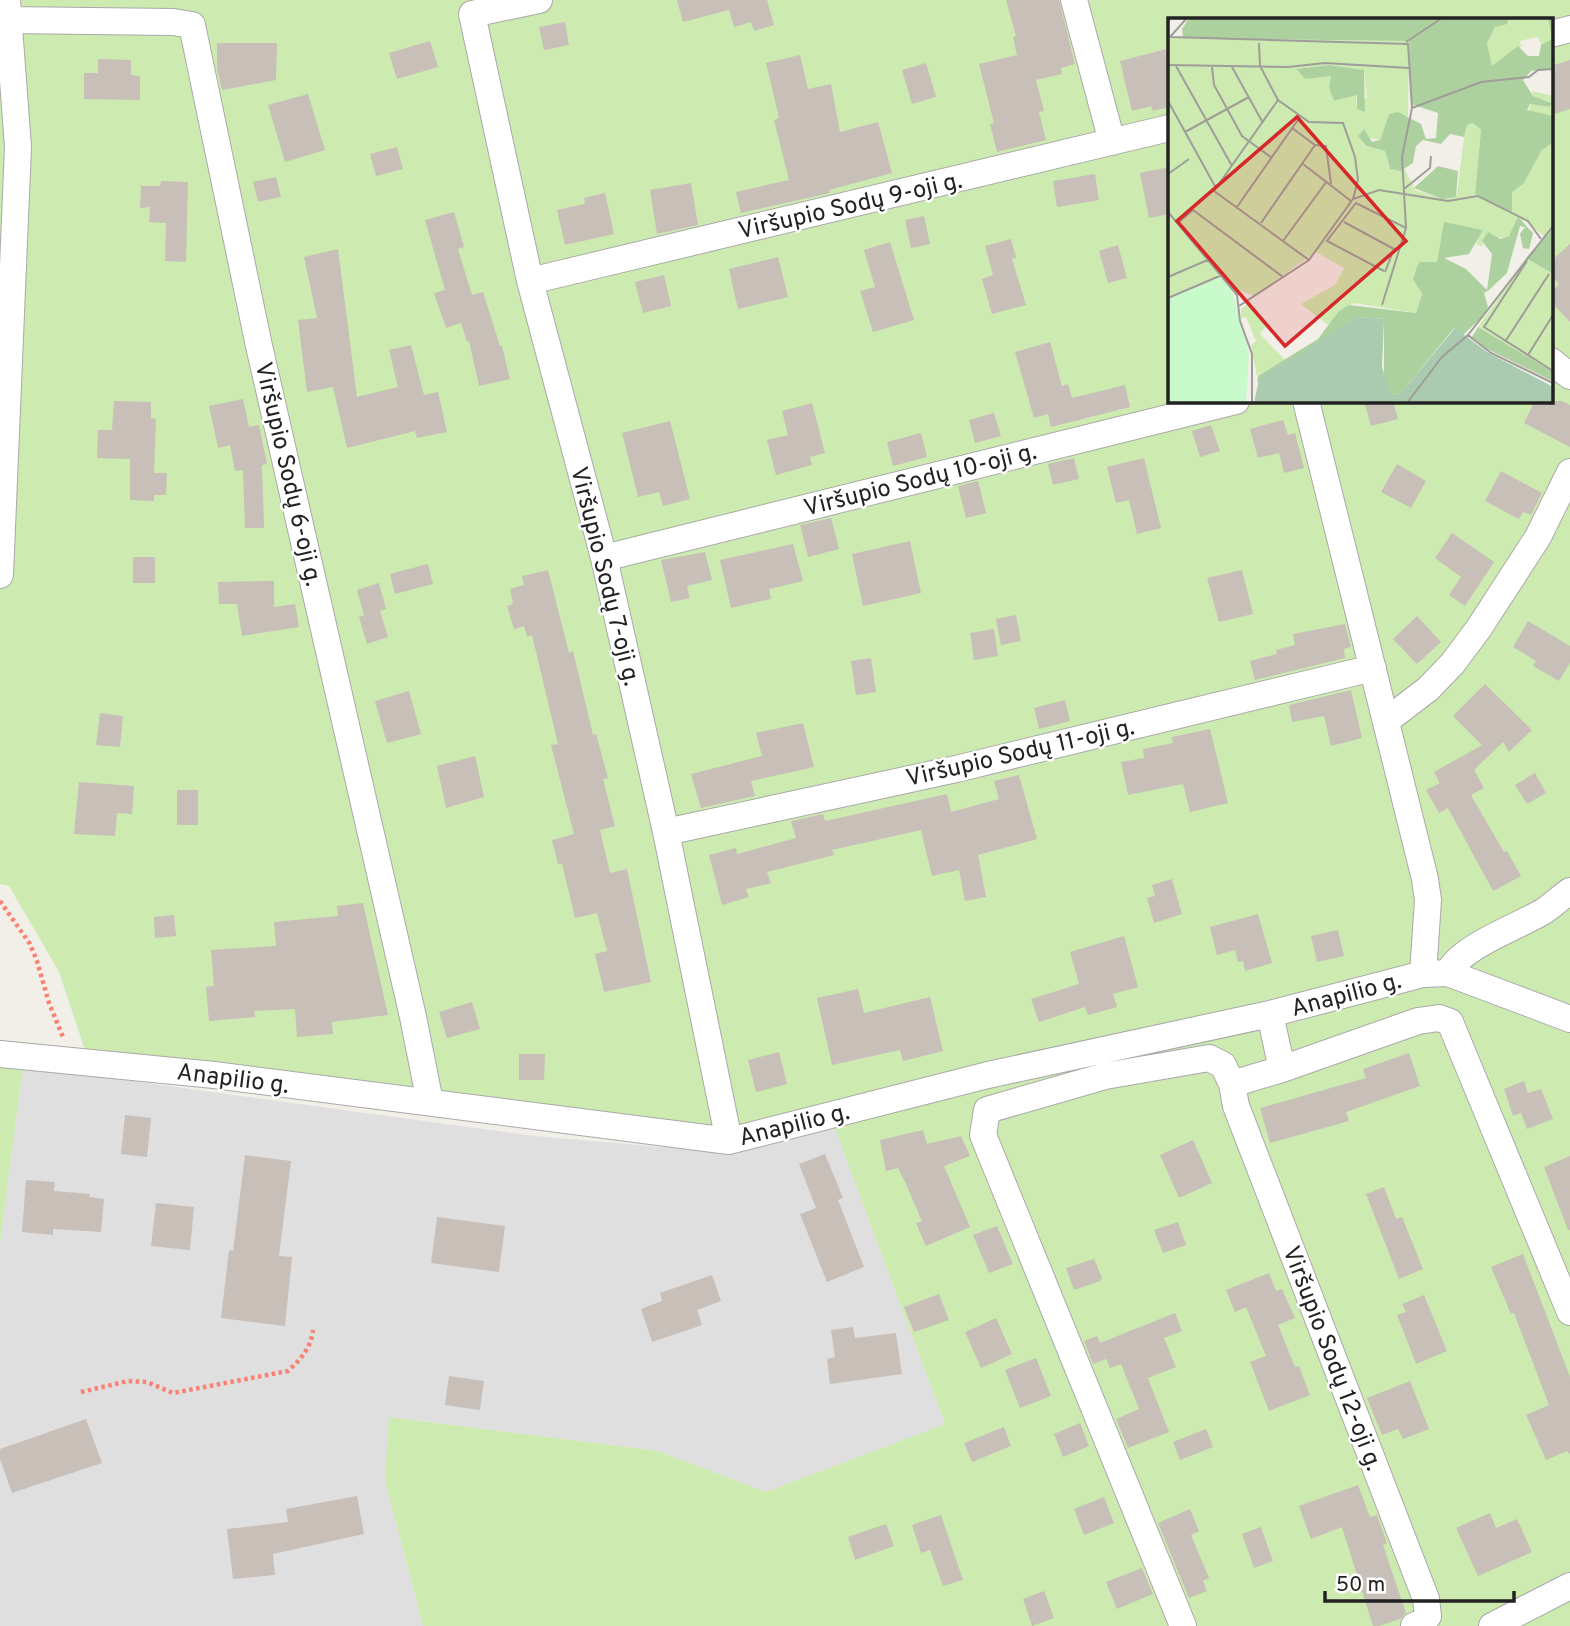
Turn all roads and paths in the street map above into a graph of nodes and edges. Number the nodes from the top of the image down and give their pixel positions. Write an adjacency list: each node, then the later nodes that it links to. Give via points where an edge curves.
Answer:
1 (539, 0): 3 (street)
2 (1074, 0): 8 (street)
3 (508, 4): 9 (street, Viršupio Sodų 7-oji g., via 472,14)
4 (7, 10): 15 (street, via 18,147); 30 (street, Viršupio Sodų 6-oji g., via 192,25 259,346)
5 (1570, 29): 6 (street)
6 (1552, 34)
7 (1168, 128): 8 (street, Viršupio Sodų 9-oji g.)
8 (1112, 142): 9 (street, Viršupio Sodų 9-oji g.)
9 (530, 281): 16 (street, Viršupio Sodų 7-oji g.)
10 (1552, 362): 11 (street)
11 (1570, 376)
12 (1232, 402): 16 (street, Viršupio Sodų 10-oji g.)
13 (1306, 402): 18 (street)
14 (1570, 472): 19 (street, via 1538,537 1479,628 1428,689)
15 (3, 490): 17 (street)
16 (604, 558): 20 (street, Viršupio Sodų 7-oji g.)
17 (0, 575)
18 (1373, 668): 19 (street); 20 (street, Viršupio Sodų 11-oji g., via 956,769)
19 (1386, 721): 23 (street, via 1428,900)
20 (666, 832): 31 (street, Viršupio Sodų 7-oji g.)
21 (1570, 891): 23 (street)
22 (0, 901): 27 (path, via 30,944)
23 (1436, 973): 24 (street, Anapilio g.); 25 (street)
24 (1270, 1014): 28 (street); 31 (street, Anapilio g., via 988,1074)
25 (1570, 1019)
26 (0, 1054): 27 (street, Anapilio g.)
27 (71, 1060): 30 (street, Anapilio g.)
28 (1282, 1069): 29 (street); 32 (street, via 1418,1021 1450,1021)
29 (1231, 1084): 36 (street, via 1223,1065 1209,1058 1105,1076 986,1110 983,1135); 37 (street, Viršupio Sodų 12-oji g., via 1426,1600 1428,1616)
30 (430, 1102): 31 (street, Anapilio g.)
31 (729, 1141)
32 (1570, 1312)
33 (313, 1330): 34 (path, via 312,1342 288,1371 173,1393 147,1382 128,1381)
34 (81, 1392)
35 (1570, 1586): 38 (street)
36 (1182, 1626)
37 (1414, 1626)
38 (1492, 1626)

